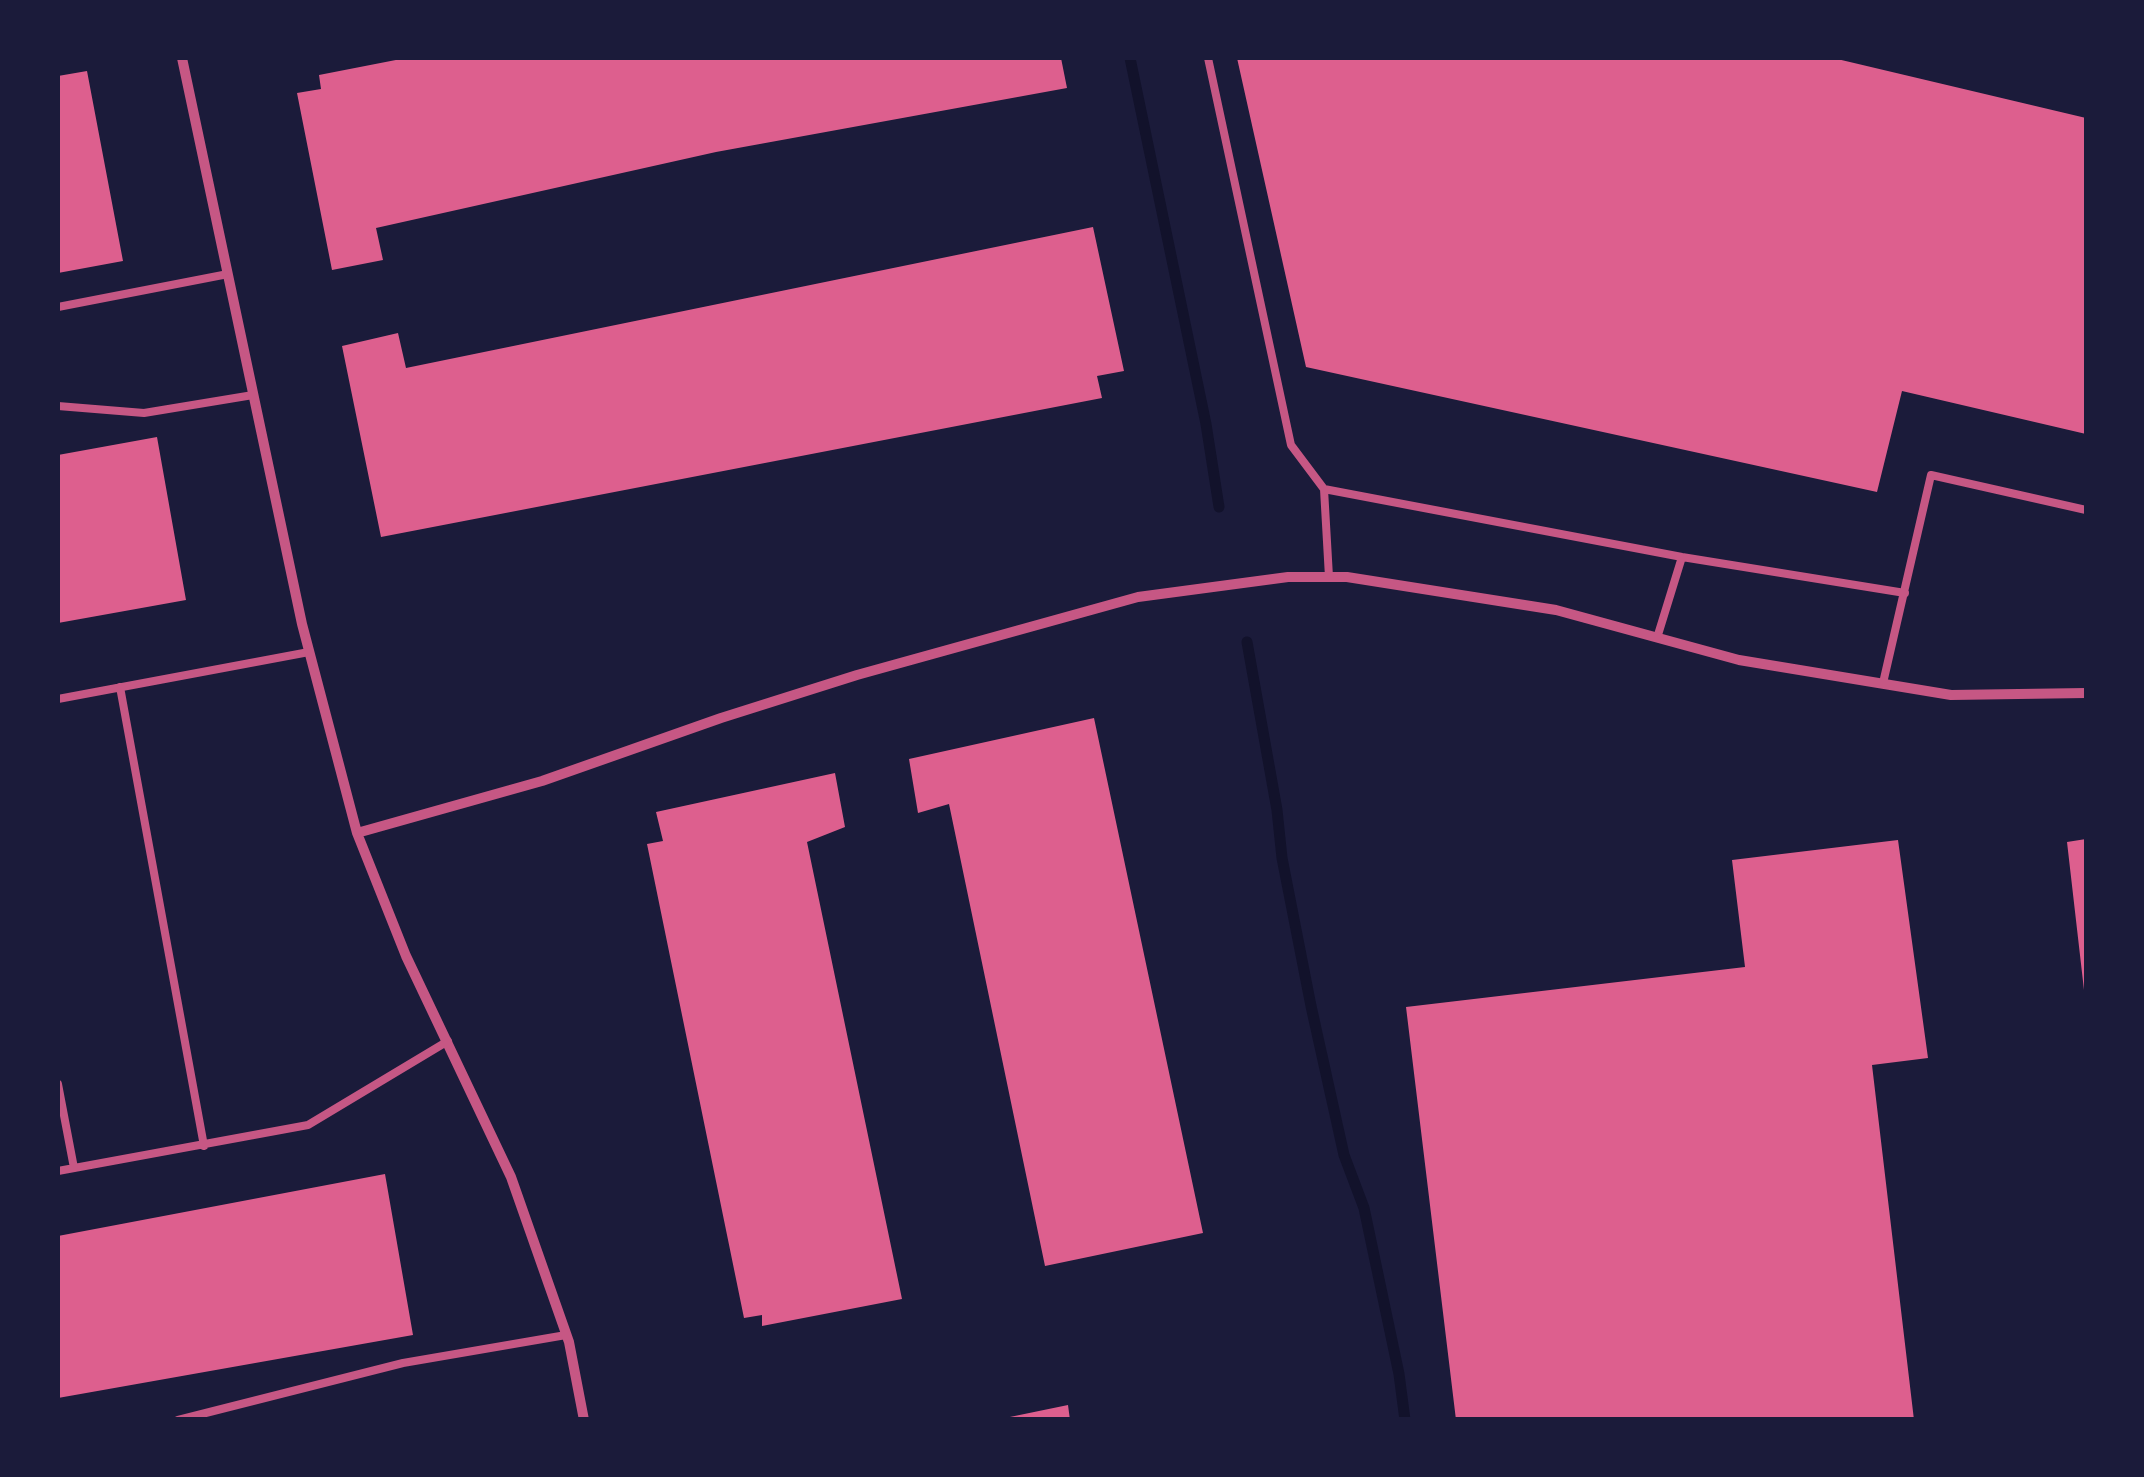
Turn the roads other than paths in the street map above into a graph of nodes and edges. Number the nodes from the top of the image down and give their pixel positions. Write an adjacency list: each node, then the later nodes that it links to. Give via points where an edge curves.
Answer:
1 (182, 58): 3 (street)
2 (1208, 58): 7 (lane, via 1290,445)
3 (228, 274): 4 (lane); 5 (street)
4 (58, 307)
5 (253, 395): 6 (lane, via 144,413); 13 (street)
6 (58, 406)
7 (1324, 489): 9 (lane); 10 (lane)
8 (2086, 510): 11 (lane, via 1930,474)
9 (1682, 557): 11 (lane); 12 (lane)
10 (1328, 577): 12 (street, via 1556,610); 18 (street, via 1138,597 857,675 542,781)
11 (1905, 593): 14 (lane)
12 (1657, 638): 14 (street, via 1739,660)
13 (309, 652): 15 (lane); 18 (street)
14 (1883, 684): 16 (street, via 1951,695)
15 (120, 687): 17 (lane); 21 (lane)
16 (2086, 693)
17 (58, 699)
18 (357, 833): 19 (street)
19 (448, 1041): 21 (lane, via 308,1125); 24 (street, via 512,1177)
20 (58, 1084): 22 (lane)
21 (204, 1146): 22 (lane)
22 (74, 1168): 23 (lane)
23 (58, 1171)
24 (566, 1335): 25 (lane, via 403,1363); 26 (street)
25 (178, 1420)
26 (584, 1420)

